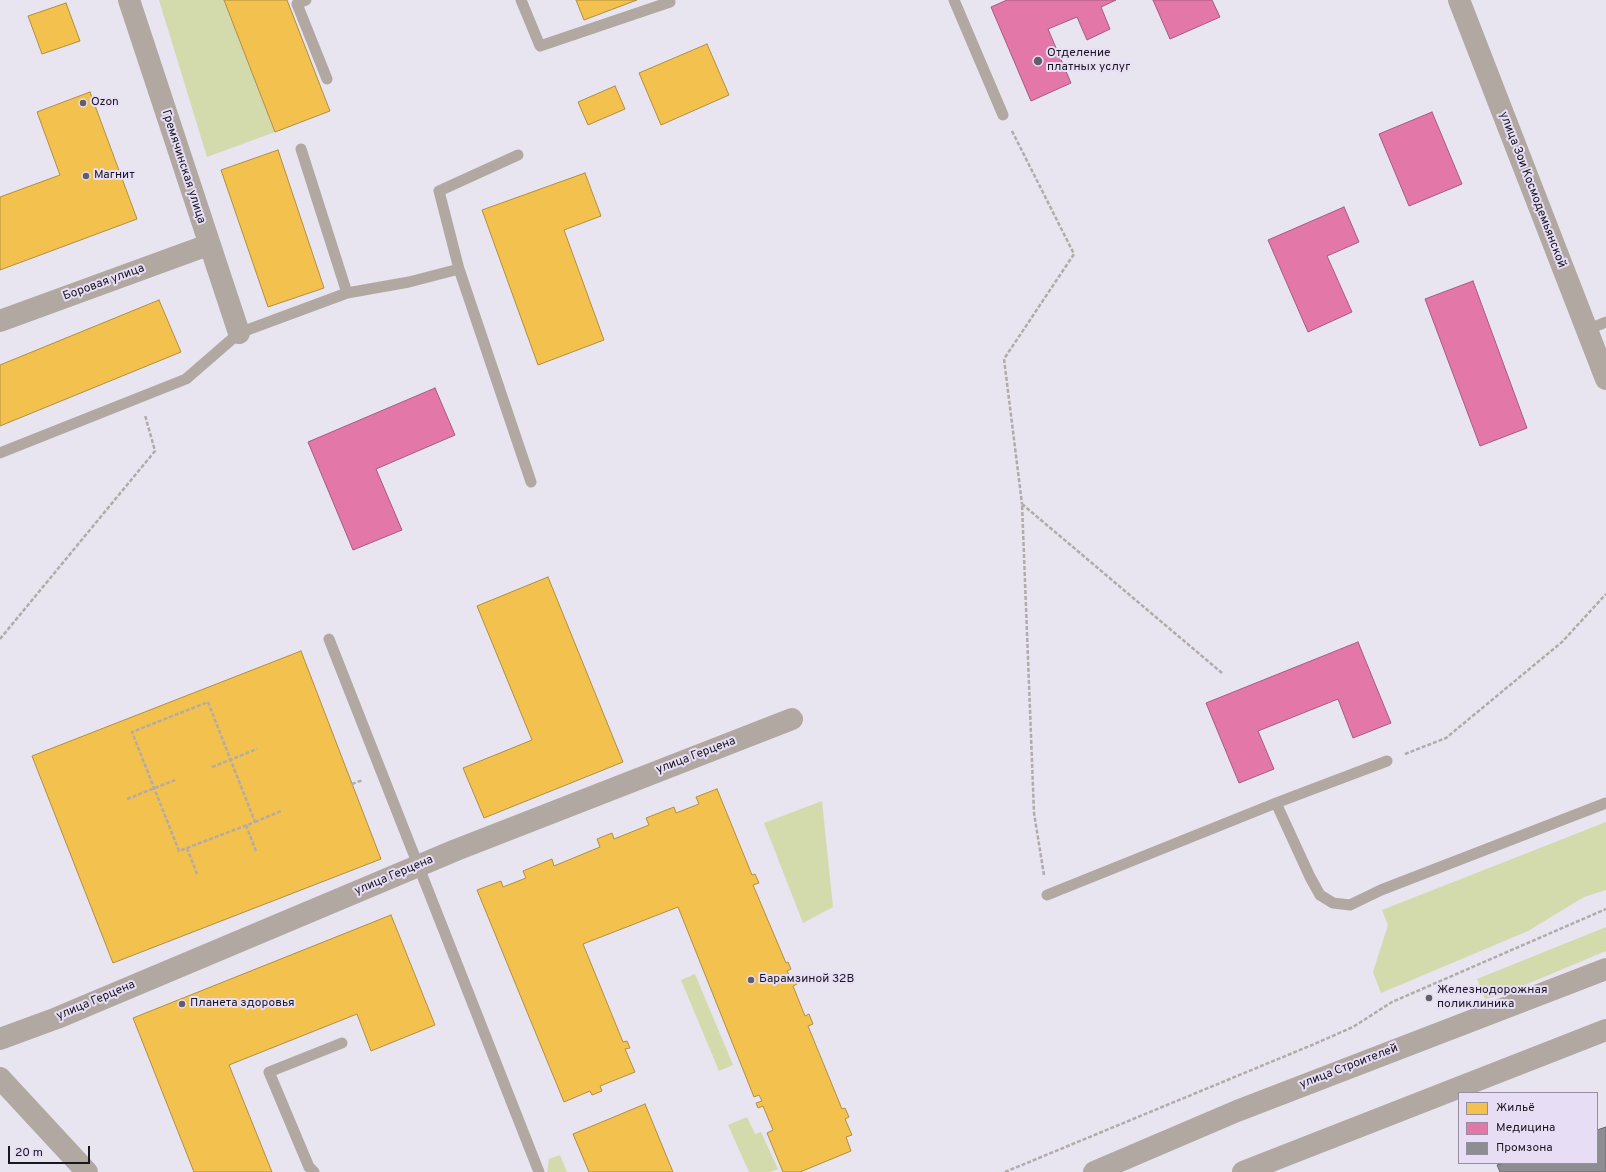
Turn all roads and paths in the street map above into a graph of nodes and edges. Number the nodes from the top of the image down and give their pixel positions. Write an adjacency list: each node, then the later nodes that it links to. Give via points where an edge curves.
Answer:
1 (128, 0): 11 (street, Гремячинская улица)
2 (306, 0): 7 (lane, via 297,4)
3 (521, 0): 4 (lane, via 540,46 670,2)
4 (669, 0)
5 (954, 0): 8 (lane)
6 (1459, 0): 16 (main road, улица Зои Космодемьянской)
7 (327, 79)
8 (1003, 115): 22 (path, via 1074,254 1004,359)
9 (301, 149): 13 (lane)
10 (518, 155): 12 (lane, via 439,191)
11 (208, 245): 14 (street, Боровая улица); 17 (street, Гремячинская улица)
12 (459, 270): 13 (lane); 21 (lane)
13 (347, 293): 17 (lane)
14 (0, 321)
15 (1606, 322): 16 (lane)
16 (1586, 330): 18 (main road, улица Зои Космодемьянской)
17 (239, 333): 19 (lane, via 186,379)
18 (1606, 379)
19 (140, 397): 20 (lane); 24 (path, via 155,451)
20 (0, 453)
21 (532, 482)
22 (1022, 504): 26 (path); 44 (path, via 1034,813)
23 (1606, 594): 30 (path, via 1562,642 1446,738)
24 (0, 639)
25 (329, 639): 42 (lane)
26 (1222, 672)
27 (792, 719): 42 (street, улица Герцена)
28 (257, 749): 29 (path)
29 (230, 760): 31 (path); 33 (path, via 208,702 132,732); 38 (path)
30 (1387, 762): 35 (lane)
31 (212, 767)
32 (175, 780): 33 (path)
33 (154, 788): 34 (path); 40 (path, via 179,851)
34 (127, 799)
35 (1276, 803): 36 (lane, via 1320,895 1333,903 1350,905 1381,890); 44 (lane)
36 (1606, 803)
37 (281, 811): 38 (path)
38 (255, 822): 39 (path)
39 (246, 825): 40 (path); 41 (path)
40 (187, 848): 43 (path)
41 (256, 851)
42 (419, 865): 48 (street, улица Герцена, via 57,1018); 53 (lane)
43 (198, 874)
44 (1047, 895)
45 (1606, 910): 54 (path, via 1392,1002 1353,1027 1312,1045)
46 (1606, 969): 55 (main road, улица Строителей, via 1237,1111)
47 (1606, 1030): 56 (main road)
48 (0, 1039)
49 (342, 1043): 52 (lane, via 269,1072 309,1167)
50 (0, 1078): 51 (street)
51 (87, 1172)
52 (314, 1172)
53 (539, 1172)
54 (1005, 1172)
55 (1094, 1172)
56 (1242, 1172)

